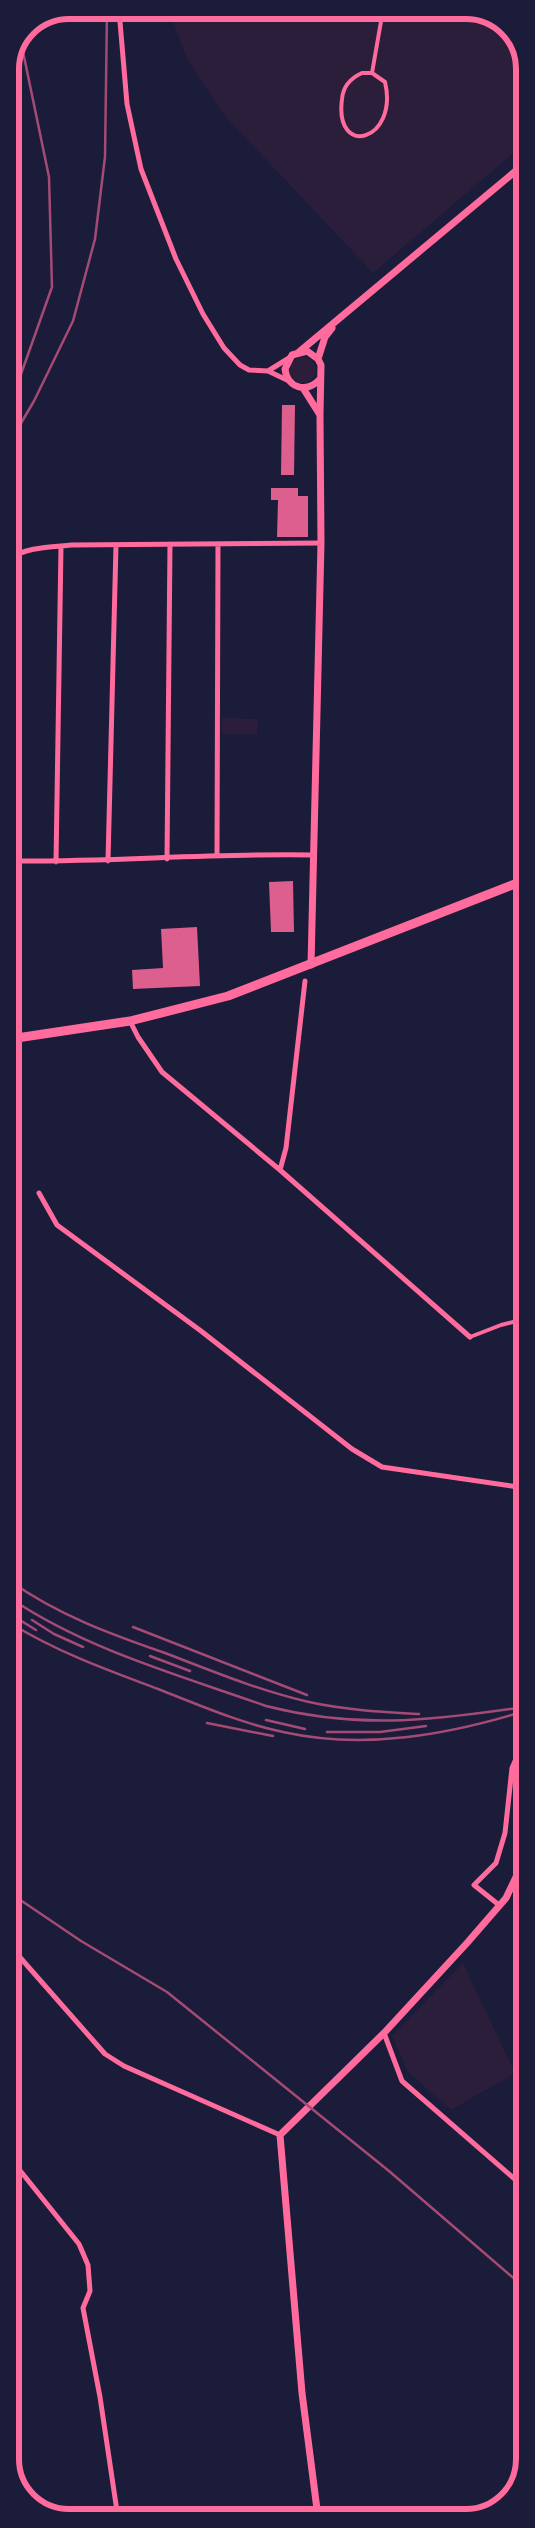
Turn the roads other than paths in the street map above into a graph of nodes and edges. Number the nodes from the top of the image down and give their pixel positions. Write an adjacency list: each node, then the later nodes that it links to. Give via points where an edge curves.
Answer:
1 (121, 19): 9 (street, via 127,104 141,169 176,259 224,348 249,370)
2 (381, 19): 3 (street)
3 (372, 73): 3 (street, via 353,76 342,94 340,112 343,122 349,132 359,138 368,136 384,120 385,82)
4 (516, 171): 5 (street)
5 (336, 321): 6 (street); 8 (street, via 325,337)
6 (299, 352): 7 (street); 8 (street, via 306,351)
7 (288, 358): 9 (street); 11 (street, via 285,369)
8 (318, 358): 10 (street, via 322,372)
9 (268, 371): 11 (street)
10 (320, 379): 12 (street); 13 (street)
11 (289, 381): 12 (street)
12 (303, 388): 13 (street)
13 (320, 415): 14 (street)
14 (321, 543): 16 (street); 20 (street)
15 (170, 544): 16 (street); 17 (street); 22 (street)
16 (218, 544): 21 (street)
17 (116, 545): 18 (street); 23 (street)
18 (60, 546): 19 (street); 25 (street)
19 (19, 553)
20 (313, 855): 21 (street); 27 (street)
21 (218, 856): 22 (street)
22 (167, 859): 23 (street)
23 (108, 860): 25 (street)
24 (19, 861): 25 (street)
25 (56, 862)
26 (516, 884): 27 (main road)
27 (310, 965): 29 (main road, via 228,996)
28 (305, 981): 31 (street, via 286,1148)
29 (130, 1021): 30 (main road); 31 (street, via 162,1072)
30 (19, 1038)
31 (280, 1170): 34 (street)
32 (39, 1193): 35 (street, via 57,1225 201,1330 352,1448 382,1467)
33 (516, 1321): 34 (street)
34 (470, 1338)
35 (516, 1487)
36 (516, 1759): 38 (street, via 512,1768 505,1834 496,1863 474,1885)
37 (516, 1877): 38 (street)
38 (499, 1905): 42 (street)
39 (19, 1956): 40 (street)
40 (22, 1960): 41 (street); 43 (street, via 105,2054 124,2066)
41 (19, 1962)
42 (384, 2033): 43 (street); 45 (street, via 402,2081)
43 (280, 2135): 47 (street, via 302,2393)
44 (19, 2169): 46 (street, via 79,2244 88,2265 90,2291 83,2308)
45 (516, 2180)
46 (117, 2509)
47 (317, 2509)

